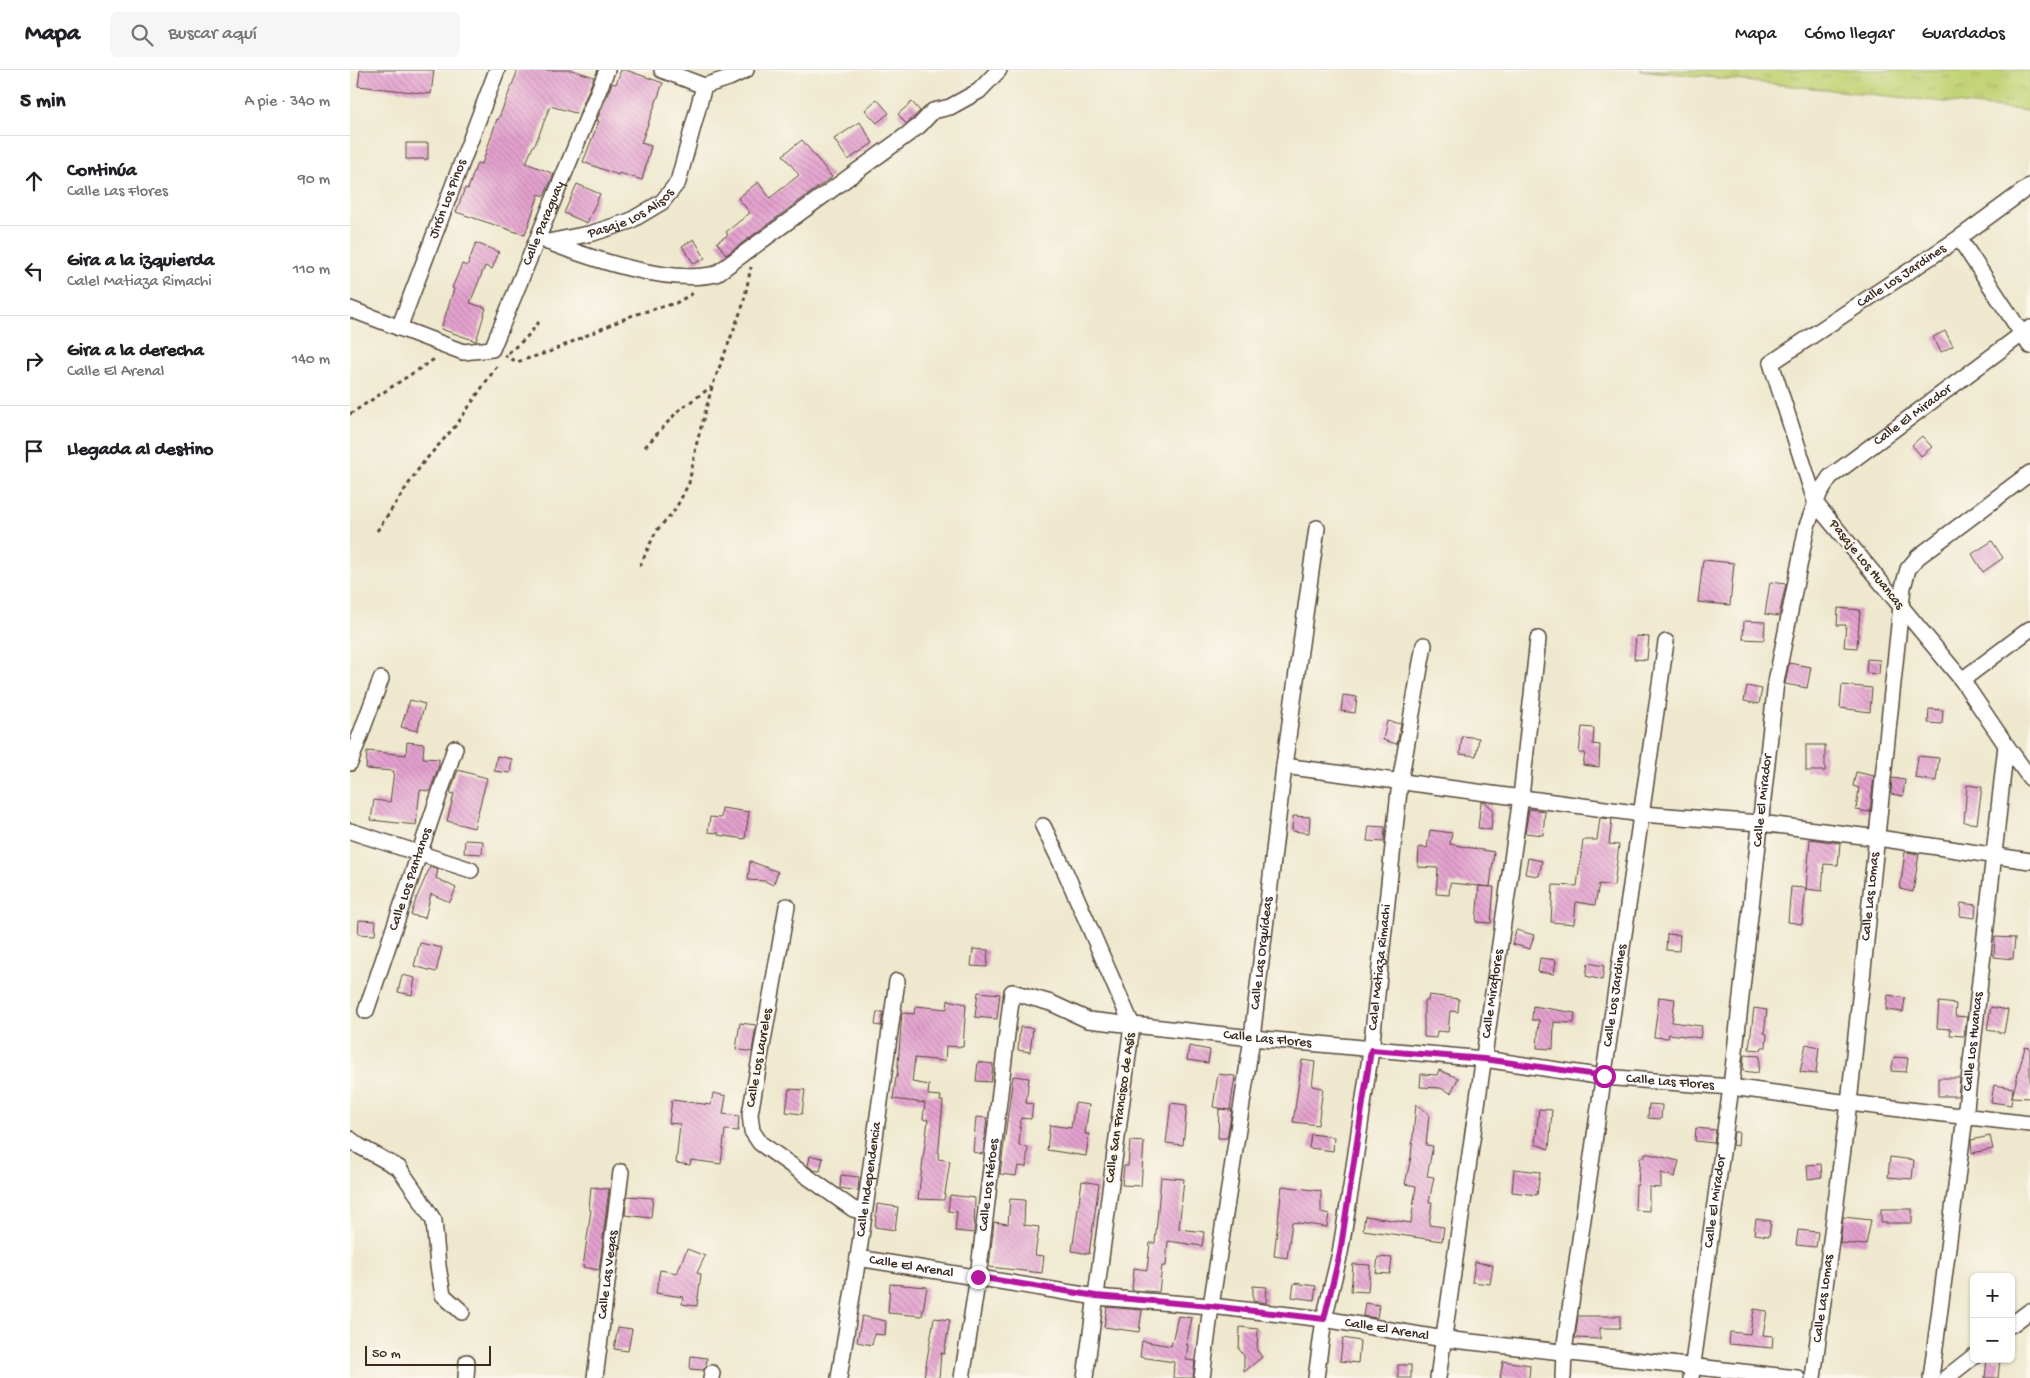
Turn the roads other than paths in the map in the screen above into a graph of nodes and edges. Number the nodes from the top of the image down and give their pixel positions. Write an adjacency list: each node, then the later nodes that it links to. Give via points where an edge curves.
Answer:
1 (497, 70): 11 (street, Jirón Los Pinos)
2 (607, 70): 9 (street, Calle Paraguay)
3 (662, 70): 6 (street)
4 (746, 70): 6 (street)
5 (999, 70): 9 (street, via 979,91 950,107 934,111 716,274 701,278 670,275 624,266)
6 (704, 86): 9 (street, Pasaje Los Alisos, via 678,182 662,202 630,221 593,233)
7 (2030, 186): 8 (street, Calle Los Jardines)
8 (1959, 238): 12 (street); 13 (street, Calle Los Jardines)
9 (542, 241): 11 (street, Calle Paraguay, via 499,352 463,352)
10 (350, 309): 11 (street)
11 (399, 328)
12 (2027, 336): 15 (street, Calle El Mirador, via 1830,477)
13 (1771, 363): 15 (street, Pasaje Los Huancas)
14 (2030, 473): 17 (street, via 1918,556)
15 (1816, 504): 18 (street, Pasaje Los Huancas); 34 (street, Calle El Mirador, via 1807,526 1776,682)
16 (1317, 528): 29 (street, Calle Las Orquídeas)
17 (1908, 569): 18 (street); 19 (street, Calle Las Lomas)
18 (1882, 585): 19 (street, Pasaje Los Huancas)
19 (1901, 608): 25 (street, Pasaje Los Huancas); 37 (street, Calle Las Lomas)
20 (2030, 629): 25 (street)
21 (1538, 639): 32 (street, Calle Miraflores)
22 (1666, 642): 33 (street, Calle Los Jardines)
23 (1424, 645): 31 (street, Calel Matiaza Rimachi)
24 (381, 679): 28 (street)
25 (1962, 680): 26 (street, Pasaje Los Huancas)
26 (2006, 745): 30 (street); 39 (street, Calle Los Huancas)
27 (456, 748): 38 (street, Calle Los Pantanos)
28 (350, 763)
29 (1284, 766): 31 (street); 47 (street, Calle Las Orquídeas)
30 (2030, 778)
31 (1400, 782): 32 (street); 48 (street, Calel Matiaza Rimachi)
32 (1522, 797): 33 (street); 49 (street, Calle Miraflores)
33 (1642, 814): 34 (street); 50 (street, Calle Los Jardines)
34 (1760, 823): 37 (street); 51 (street, Calle El Mirador)
35 (1043, 826): 46 (street, Calle San Francisco de Asís)
36 (350, 831): 38 (street)
37 (1878, 838): 39 (street); 52 (street, Calle Las Lomas)
38 (420, 853): 41 (street); 45 (street, Calle Los Pantanos)
39 (1994, 855): 40 (street); 53 (street, Calle Los Huancas)
40 (2030, 861)
41 (471, 870)
42 (787, 906): 57 (street, Calle Los Laureles, via 750,1114 752,1130 760,1143 853,1209)
43 (897, 981): 57 (street, Calle Independencia)
44 (1012, 992): 46 (street, Calle Las Flores, via 1051,1003 1088,1020); 59 (street, Calle Los Héroes)
45 (366, 1011)
46 (1132, 1025): 47 (street, Calle Las Flores); 60 (street, Calle San Francisco de Asís)
47 (1252, 1038): 48 (street, Calle Las Flores); 61 (street, Calle Las Orquídeas)
48 (1371, 1050): 49 (street, Calle Las Flores); 64 (street, Calel Matiaza Rimachi, via 1342,1244)
49 (1484, 1059): 50 (street, Calle Las Flores); 66 (street, Calle Miraflores)
50 (1604, 1076): 51 (street, Calle Las Flores); 67 (street, Calle Los Jardines)
51 (1731, 1086): 52 (street, Calle Las Flores); 70 (street, Calle El Mirador)
52 (1849, 1104): 53 (street, Calle Las Flores); 81 (street, Calle Las Lomas)
53 (1965, 1117): 54 (street, Calle Las Flores); 82 (street, Calle Los Huancas)
54 (2030, 1124)
55 (350, 1139): 63 (street, via 399,1168 420,1197 434,1221 443,1295)
56 (621, 1172): 72 (street, Calle Las Vegas)
57 (864, 1212): 58 (street, Calle Independencia)
58 (858, 1258): 59 (street, Calle El Arenal); 73 (street, Calle Independencia)
59 (978, 1277): 60 (street, Calle El Arenal); 74 (street, Calle Los Héroes)
60 (1096, 1296): 61 (street, Calle El Arenal); 75 (street, Calle San Francisco de Asís)
61 (1211, 1306): 64 (street, Calle El Arenal); 76 (street, Calle Las Orquídeas)
62 (2030, 1311): 65 (street)
63 (462, 1312)
64 (1324, 1319): 66 (street, Calle El Arenal); 77 (street, Calel Matiaza Rimachi)
65 (2015, 1323)
66 (1444, 1339): 67 (street, Calle El Arenal); 78 (street, Calle Miraflores)
67 (1564, 1351): 70 (street, Calle El Arenal); 79 (street, Calle Los Jardines)
68 (1970, 1359): 83 (street)
69 (467, 1362): 71 (street)
70 (1692, 1372): 80 (street, Calle El Arenal)
71 (466, 1378)
72 (595, 1378)
73 (839, 1378)
74 (962, 1378)
75 (1085, 1378)
76 (1202, 1378)
77 (1316, 1378)
78 (1438, 1378)
79 (1563, 1378)
80 (1797, 1378)
81 (1813, 1378)
82 (1931, 1378)
83 (1946, 1378)

